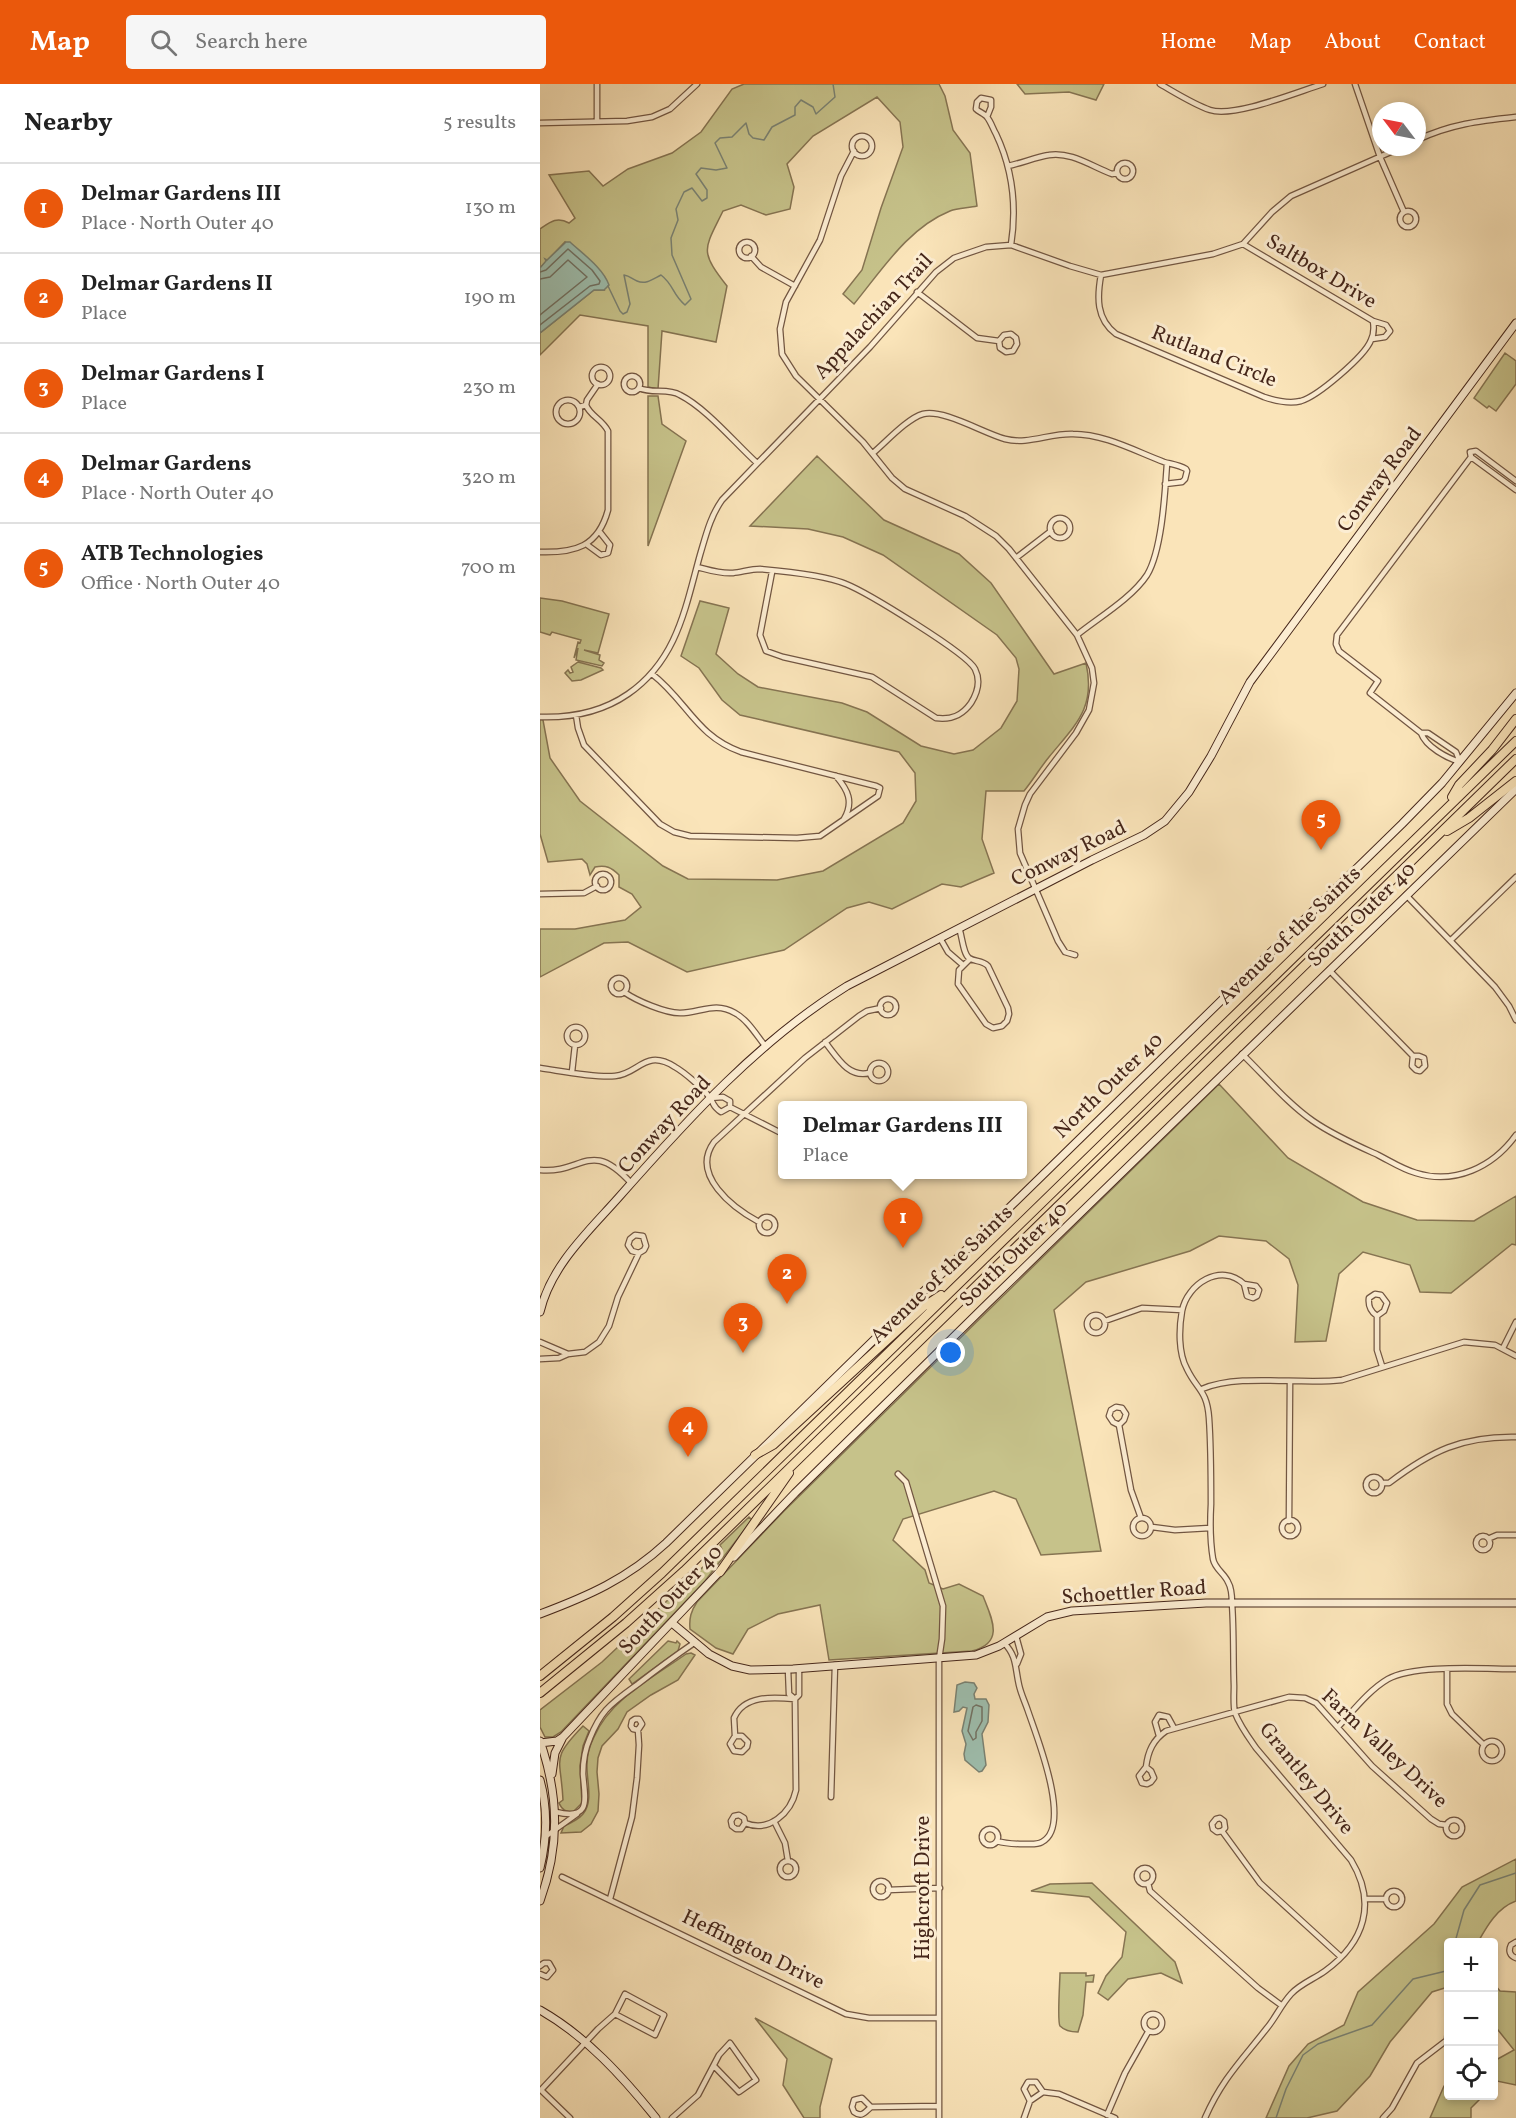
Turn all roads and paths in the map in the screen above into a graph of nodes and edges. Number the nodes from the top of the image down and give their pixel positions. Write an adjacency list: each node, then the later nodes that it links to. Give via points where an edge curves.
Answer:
1 (597, 84): 8 (street)
2 (697, 84): 8 (street, via 670,109 652,117)
3 (1160, 84): 4 (street, via 1211,111 1223,112)
4 (1323, 84)
5 (1355, 84): 13 (street)
6 (987, 117): 14 (street)
7 (1516, 117): 10 (street, via 1467,122)
8 (597, 121): 9 (street)
9 (540, 123)
10 (1426, 136)
11 (854, 152): 11 (street, via 859,156 868,154 871,142 858,138); 21 (street, via 841,176 820,240)
12 (1384, 156): 13 (street, Appalachian Trail)
13 (1380, 158): 16 (street); 17 (street, Appalachian Trail, via 1291,196)
14 (1008, 166): 15 (street, via 1058,155); 18 (street, via 1015,207)
15 (1117, 173)
16 (1404, 212)
17 (1243, 244): 20 (street, Appalachian Trail, via 1213,254); 23 (street, Saltbox Drive)
18 (1011, 245): 20 (street, Appalachian Trail); 22 (street, Appalachian Trail, via 986,247 954,258)
19 (751, 256): 21 (street)
20 (1101, 275): 25 (street, Rutland Circle, via 1097,294 1100,312 1116,334 1272,399 1292,402 1314,394 1343,372)
21 (795, 286): 29 (street, via 782,313 782,354)
22 (917, 292): 26 (street, via 977,338); 29 (street, Appalachian Trail)
23 (1373, 321): 25 (street, Saltbox Drive); 25 (street, Rutland Circle, via 1386,325 1390,331 1385,337)
24 (1516, 323): 64 (street, Conway Road, via 1250,682 1179,806 1156,828)
25 (1372, 339)
26 (999, 340): 26 (street, via 1011,334 1017,344 1013,351 1005,352)
27 (598, 384): 30 (street)
28 (639, 388): 34 (street, via 678,394 693,403)
29 (819, 400): 32 (street); 34 (street, Appalachian Trail)
30 (586, 405): 31 (street); 39 (street, via 608,431 608,510)
31 (579, 407): 31 (street, via 574,401 563,401 557,416 564,423 572,423 578,418)
32 (873, 453): 35 (street, via 913,418 932,413 1008,440 1059,434 1089,436); 43 (street, via 905,489 965,516 996,536)
33 (1471, 457): 36 (street, via 1474,450); 38 (street); 52 (street, via 1337,635 1339,651 1378,681 1370,693)
34 (757, 463): 44 (street, Appalachian Trail, via 717,508)
35 (1167, 463): 37 (street); 37 (street, via 1187,471 1182,482)
36 (1516, 481)
37 (1166, 484): 46 (street, via 1155,558 1147,574 1138,586)
38 (1516, 490)
39 (599, 531): 41 (street); 41 (street, via 610,545 608,553 601,555)
40 (1051, 531): 40 (street, via 1057,518 1069,523 1066,536 1056,536); 43 (street)
41 (586, 544): 42 (street, via 566,551)
42 (540, 552)
43 (1016, 558): 46 (street)
44 (697, 567): 45 (street, via 714,572); 47 (street, Appalachian Trail, via 678,632)
45 (772, 572): 45 (street, via 822,577 845,584 917,625 970,662 979,687 968,707 956,717 936,718 872,677 772,654 763,646 760,635)
46 (1077, 634): 64 (street, via 1092,668 1094,683 1089,710 1076,734 1030,794 1019,823 1020,853)
47 (652, 674): 49 (street, Appalachian Trail, via 614,702); 56 (street, via 677,696 700,727 724,746)
48 (1516, 693): 55 (street, North Outer 40)
49 (576, 715): 50 (street, Appalachian Trail); 60 (street, via 584,745 651,816 674,832 698,837 808,838 820,836)
50 (540, 717)
51 (1516, 719): 59 (highway)
52 (1421, 733): 55 (street, via 1424,740 1450,759); 55 (street, via 1428,733 1456,752)
53 (1516, 741): 59 (highway, Avenue of the Saints)
54 (1516, 759): 61 (highway, Avenue of the Saints)
55 (1461, 762): 114 (street, North Outer 40)
56 (834, 775): 60 (street, via 846,787 850,803); 60 (street, via 880,788 878,796)
57 (1516, 781): 61 (highway, via 1469,818)
58 (1516, 789): 66 (street, South Outer 40)
59 (1445, 808): 96 (highway, Avenue of the Saints)
60 (843, 822)
61 (1434, 839): 115 (highway, Avenue of the Saints)
62 (1516, 877): 69 (street)
63 (597, 886): 65 (street, via 584,893)
64 (1036, 888): 67 (street, Conway Road); 72 (street, via 1058,941 1065,952)
65 (540, 894)
66 (1406, 895): 69 (street); 75 (street, South Outer 40)
67 (959, 928): 68 (street, Conway Road); 70 (street)
68 (940, 938): 71 (street); 81 (street, Conway Road, via 828,997)
69 (1451, 940): 78 (street, via 1495,987)
70 (964, 948): 71 (street); 73 (street)
71 (954, 955): 74 (street)
72 (1075, 955)
73 (970, 959): 74 (street); 74 (street, via 988,966 1008,1008 1007,1022 1002,1026 993,1028 986,1024 958,984)
74 (963, 965)
75 (1329, 970): 82 (street, South Outer 40); 83 (street)
76 (624, 992): 81 (street, via 679,1013 710,1007 727,1009 744,1020)
77 (881, 1008): 79 (street, via 867,1011)
78 (1516, 1020)
79 (825, 1042): 86 (street, via 845,1067 857,1073); 89 (street)
80 (575, 1045): 85 (street)
81 (766, 1047): 87 (street, Conway Road)
82 (1242, 1054): 91 (street, via 1312,1120 1415,1173 1458,1176 1505,1150); 124 (street, South Outer 40, via 816,1472)
83 (1413, 1056)
84 (540, 1068): 85 (street)
85 (572, 1072): 87 (street, via 615,1076 643,1062 662,1061 676,1067)
86 (869, 1072): 86 (street, via 873,1080 886,1078 883,1064 872,1065)
87 (710, 1098): 88 (street, via 723,1097 730,1101); 88 (street, via 721,1112); 93 (street, Conway Road)
88 (730, 1107): 89 (street)
89 (745, 1114): 90 (street); 94 (street, via 714,1142 707,1166 725,1198)
90 (778, 1131)
91 (1516, 1135)
92 (540, 1170): 93 (street, via 559,1169 579,1161 602,1161 619,1169)
93 (632, 1183): 99 (street, Conway Road, via 567,1256 546,1291)
94 (759, 1222)
95 (639, 1253): 95 (street, via 646,1243 643,1236 635,1235 628,1245); 106 (street, via 605,1334 585,1352)
96 (959, 1283): 114 (highway, via 923,1307 773,1445); 139 (highway, Avenue of the Saints, via 662,1573)
97 (1244, 1284): 98 (street, Grantley Drive, via 1238,1278 1210,1277 1191,1291)
98 (1182, 1310): 101 (street, via 1142,1308); 111 (street, Grantley Drive, via 1183,1358)
99 (540, 1312)
100 (1377, 1316): 100 (street, via 1387,1303 1378,1294 1372,1295 1369,1302); 109 (street, via 1377,1350)
101 (1105, 1321): 101 (street, via 1095,1315 1089,1318 1087,1327 1090,1332 1099,1333 1104,1330)
102 (1516, 1322): 105 (street)
103 (540, 1342): 104 (street)
104 (548, 1345): 106 (street); 108 (street)
105 (1503, 1348): 107 (street); 109 (street, via 1464,1342)
106 (568, 1354): 108 (street)
107 (1516, 1356)
108 (542, 1359)
109 (1382, 1366): 110 (street, via 1342,1380)
110 (1290, 1382): 111 (street, via 1228,1381); 119 (street)
111 (1202, 1389): 121 (street, Grantley Drive, via 1209,1417)
112 (1119, 1425): 118 (street, via 1131,1490)
113 (1516, 1437): 117 (street, via 1474,1439 1437,1450)
114 (754, 1455): 127 (street, North Outer 40, via 636,1568 600,1589)
115 (800, 1457): 124 (highway); 140 (highway, Avenue of the Saints, via 644,1608)
116 (898, 1474): 132 (street, Highcroft Drive, via 906,1482 943,1606)
117 (1384, 1483)
118 (1141, 1518): 120 (street); 120 (street, via 1134,1524 1136,1533 1144,1536)
119 (1289, 1521)
120 (1152, 1527): 121 (street)
121 (1210, 1528): 126 (street, Grantley Drive, via 1213,1558 1228,1582)
122 (1516, 1535): 123 (street)
123 (1490, 1538)
124 (720, 1572): 128 (street, South Outer 40)
125 (1516, 1603): 126 (street, Schoettler Road)
126 (1232, 1604): 129 (street, Schoettler Road, via 1057,1613); 142 (street, Grantley Drive)
127 (540, 1614)
128 (672, 1623): 130 (street, Schoettler Road); 148 (street, South Outer 40)
129 (1016, 1635): 131 (street, Schoettler Road); 133 (street, via 1021,1654)
130 (694, 1643): 135 (street, Schoettler Road, via 732,1666 750,1670); 156 (street, via 604,1712 585,1754 586,1798)
131 (1004, 1643): 132 (street, Schoettler Road, via 976,1655); 133 (street)
132 (939, 1659): 134 (street, Schoettler Road); 168 (street, Highcroft Drive)
133 (1017, 1664): 163 (street, via 1019,1687 1051,1780 1053,1826 1048,1837 1035,1844)
134 (835, 1665): 136 (street, Schoettler Road); 154 (street)
135 (788, 1669): 136 (street, Schoettler Road); 141 (street, via 789,1694)
136 (798, 1669): 141 (street, via 799,1695)
137 (1516, 1669): 138 (street)
138 (1447, 1670): 143 (street, via 1406,1672 1387,1680); 150 (street, via 1447,1704)
139 (540, 1676)
140 (540, 1693)
141 (795, 1699): 146 (street, via 744,1704 734,1718); 157 (street, via 796,1790 789,1808)
142 (1235, 1712): 143 (street, Farm Valley Drive, via 1297,1697 1316,1703); 144 (street, Farm Valley Drive); 171 (street, Grantley Drive, via 1248,1738 1351,1860)
143 (1338, 1727): 159 (street, Farm Valley Drive, via 1389,1783 1431,1819)
144 (1174, 1728): 147 (street, Farm Valley Drive); 147 (street, via 1167,1716 1159,1715 1155,1722)
145 (638, 1730): 170 (street, via 634,1805)
146 (735, 1736)
147 (1159, 1736): 151 (street, via 1150,1749)
148 (563, 1737): 149 (street, South Outer 40); 153 (street, via 551,1766)
149 (540, 1743): 153 (street)
150 (1483, 1744): 150 (street, via 1486,1760 1499,1759 1500,1745 1491,1741)
151 (1146, 1767)
152 (540, 1780): 162 (street)
153 (552, 1785): 155 (street)
154 (831, 1797)
155 (556, 1812): 156 (street); 160 (street)
156 (579, 1812): 160 (street)
157 (774, 1821): 158 (street, via 759,1826); 164 (street)
158 (745, 1823)
159 (1447, 1825)
160 (555, 1830): 162 (street); 173 (street, via 551,1865)
161 (1222, 1831): 175 (street, via 1260,1883)
162 (545, 1838): 165 (street)
163 (997, 1841)
164 (789, 1861)
165 (540, 1868)
166 (562, 1876): 170 (street, Heffington Drive)
167 (1148, 1883): 179 (street, via 1150,1891)
168 (940, 1888): 169 (street); 182 (street, Highcroft Drive)
169 (888, 1890)
170 (610, 1899): 182 (street, Heffington Drive, via 846,2014 869,2018)
171 (1366, 1899): 172 (street); 175 (street, Grantley Drive, via 1357,1938)
172 (1385, 1899)
173 (540, 1901)
174 (1516, 1942): 176 (street, via 1509,1951)
175 (1341, 1957): 179 (street, Grantley Drive, via 1294,1990)
176 (1516, 1958)
177 (540, 1966): 178 (street, via 547,1963 553,1968 551,1974)
178 (541, 1977)
179 (1281, 2005): 199 (street, Grantley Drive, via 1226,2078)
180 (540, 2010): 184 (street)
181 (615, 2014): 181 (street, via 655,2035 664,2015 625,1994); 184 (street)
182 (939, 2018): 190 (street, Highcroft Drive)
183 (1148, 2032): 183 (street, via 1160,2029 1160,2016 1146,2018); 192 (street)
184 (585, 2042): 187 (street); 194 (street, via 626,2081)
185 (1444, 2043): 200 (street, via 1417,2063)
186 (714, 2066): 186 (street, via 739,2092 756,2080 730,2043); 195 (street, via 698,2095)
187 (541, 2090): 193 (street)
188 (1043, 2092): 189 (street); 189 (street, via 1036,2082 1028,2082 1024,2089); 192 (street, via 1059,2094)
189 (1030, 2101): 197 (street)
190 (939, 2106): 191 (street); 196 (street, Highcroft Drive)
191 (871, 2107)
192 (1107, 2115): 198 (street)
193 (570, 2118)
194 (656, 2118)
195 (672, 2118)
196 (939, 2118)
197 (1024, 2118)
198 (1114, 2118)
199 (1205, 2118)
200 (1383, 2118)

